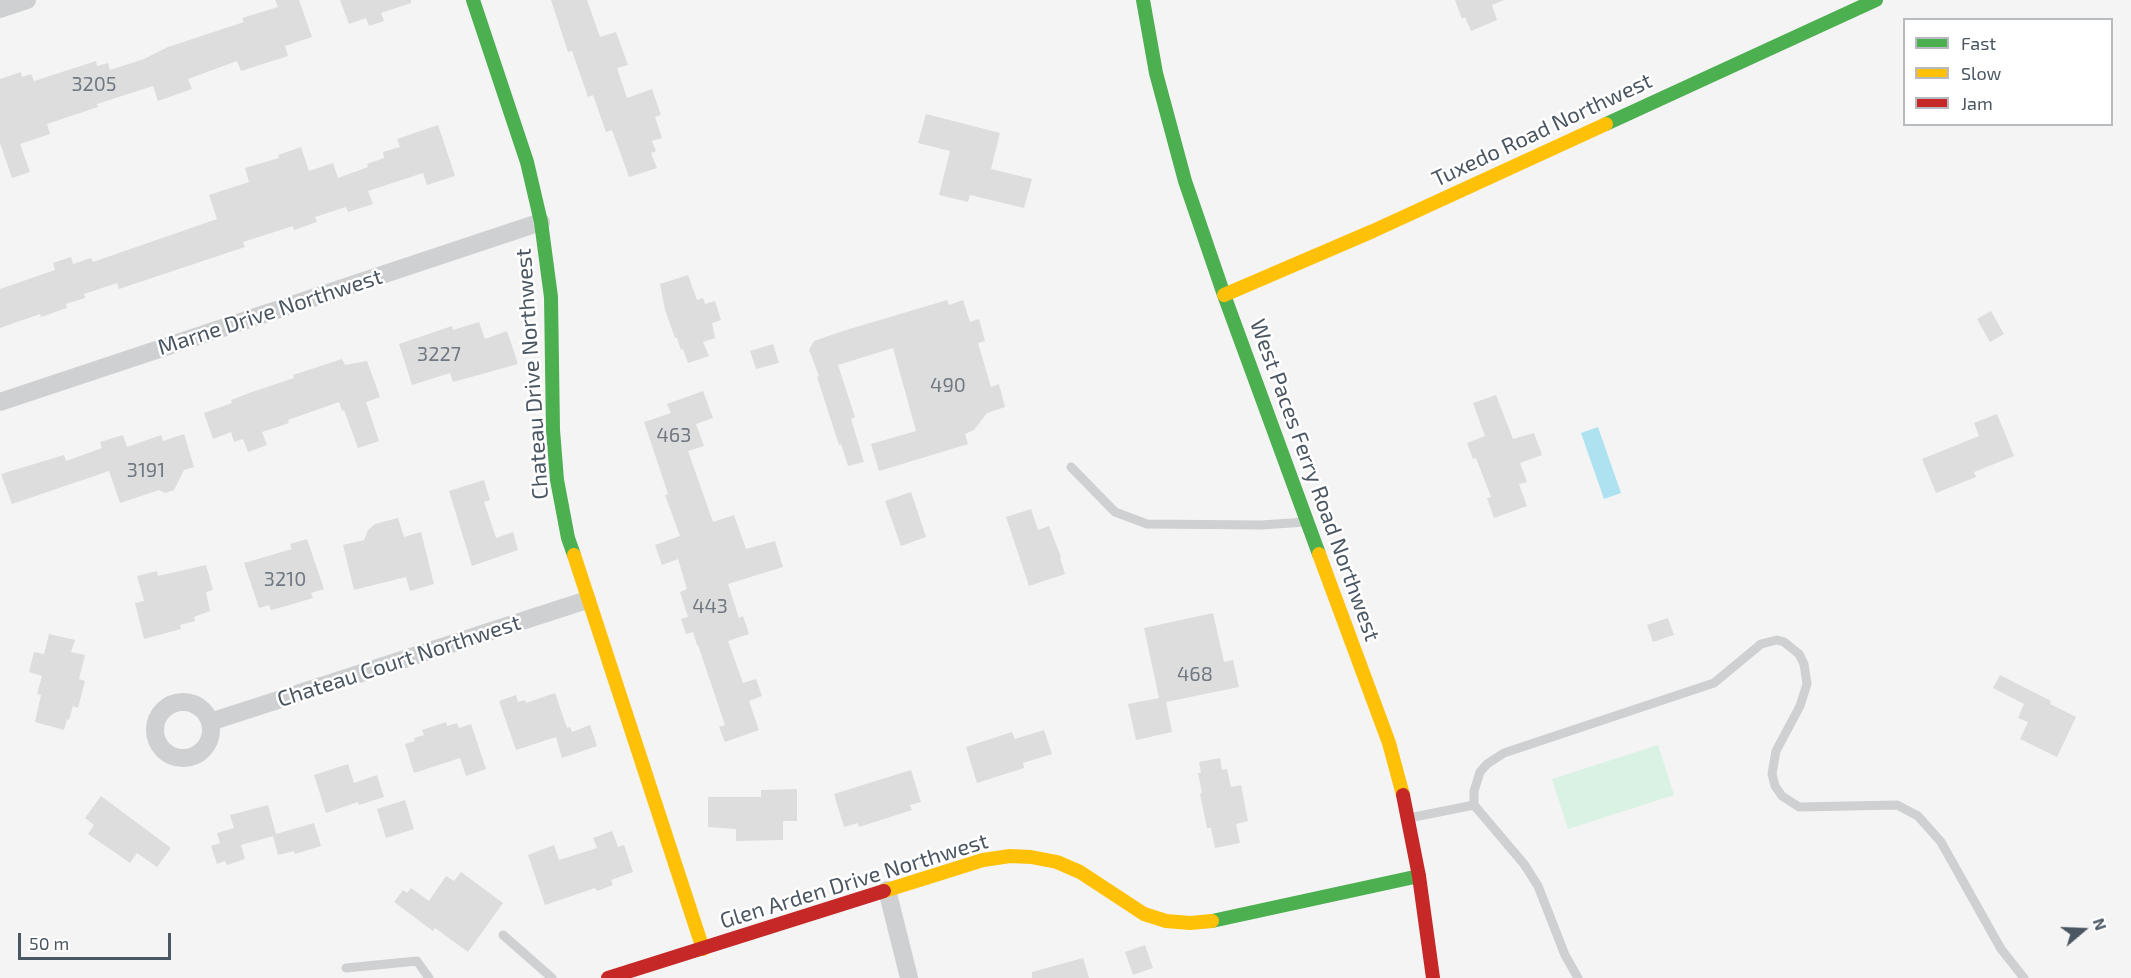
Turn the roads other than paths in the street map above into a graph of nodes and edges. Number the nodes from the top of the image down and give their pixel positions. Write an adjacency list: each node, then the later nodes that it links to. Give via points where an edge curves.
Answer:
1 (27, 0): 5 (street)
2 (473, 0): 6 (street, Chateau Drive Northwest, via 527,162)
3 (1143, 0): 7 (street, West Paces Ferry Road Northwest, via 1156,73 1179,159)
4 (1876, 0): 7 (street, Tuxedo Road Northwest, via 1373,231)
5 (0, 9)
6 (541, 222): 8 (street, Marne Drive Northwest); 11 (street, Chateau Drive Northwest, via 551,297 557,480 568,538)
7 (1224, 295): 10 (street, West Paces Ferry Road Northwest)
8 (0, 402)
9 (1071, 467): 10 (lane, via 1115,512 1147,524)
10 (1307, 522): 14 (street, West Paces Ferry Road Northwest, via 1389,743)
11 (588, 600): 12 (street, Chateau Court Northwest); 18 (street, Chateau Drive Northwest)
12 (210, 722)
13 (1474, 805): 14 (lane); 25 (lane, via 1538,886); 26 (lane, via 1480,772 1494,758 1714,683 1761,644 1785,642 1799,654 1807,684 1776,751 1772,774 1782,796 1799,807 1897,805 1918,816 1941,842 2001,949)
14 (1409, 818): 15 (street, West Paces Ferry Road Northwest)
15 (1419, 876): 16 (street, Glen Arden Drive Northwest, via 1190,923 1144,914 1080,872 1031,857 983,860); 24 (street, West Paces Ferry Road Northwest)
16 (887, 890): 18 (street, Glen Arden Drive Northwest); 23 (street)
17 (503, 935): 21 (lane)
18 (703, 949): 22 (street, Glen Arden Drive Northwest)
19 (346, 968): 20 (lane, via 417,961)
20 (429, 978)
21 (552, 978)
22 (608, 978)
23 (909, 978)
24 (1433, 978)
25 (1578, 978)
26 (2024, 978)

